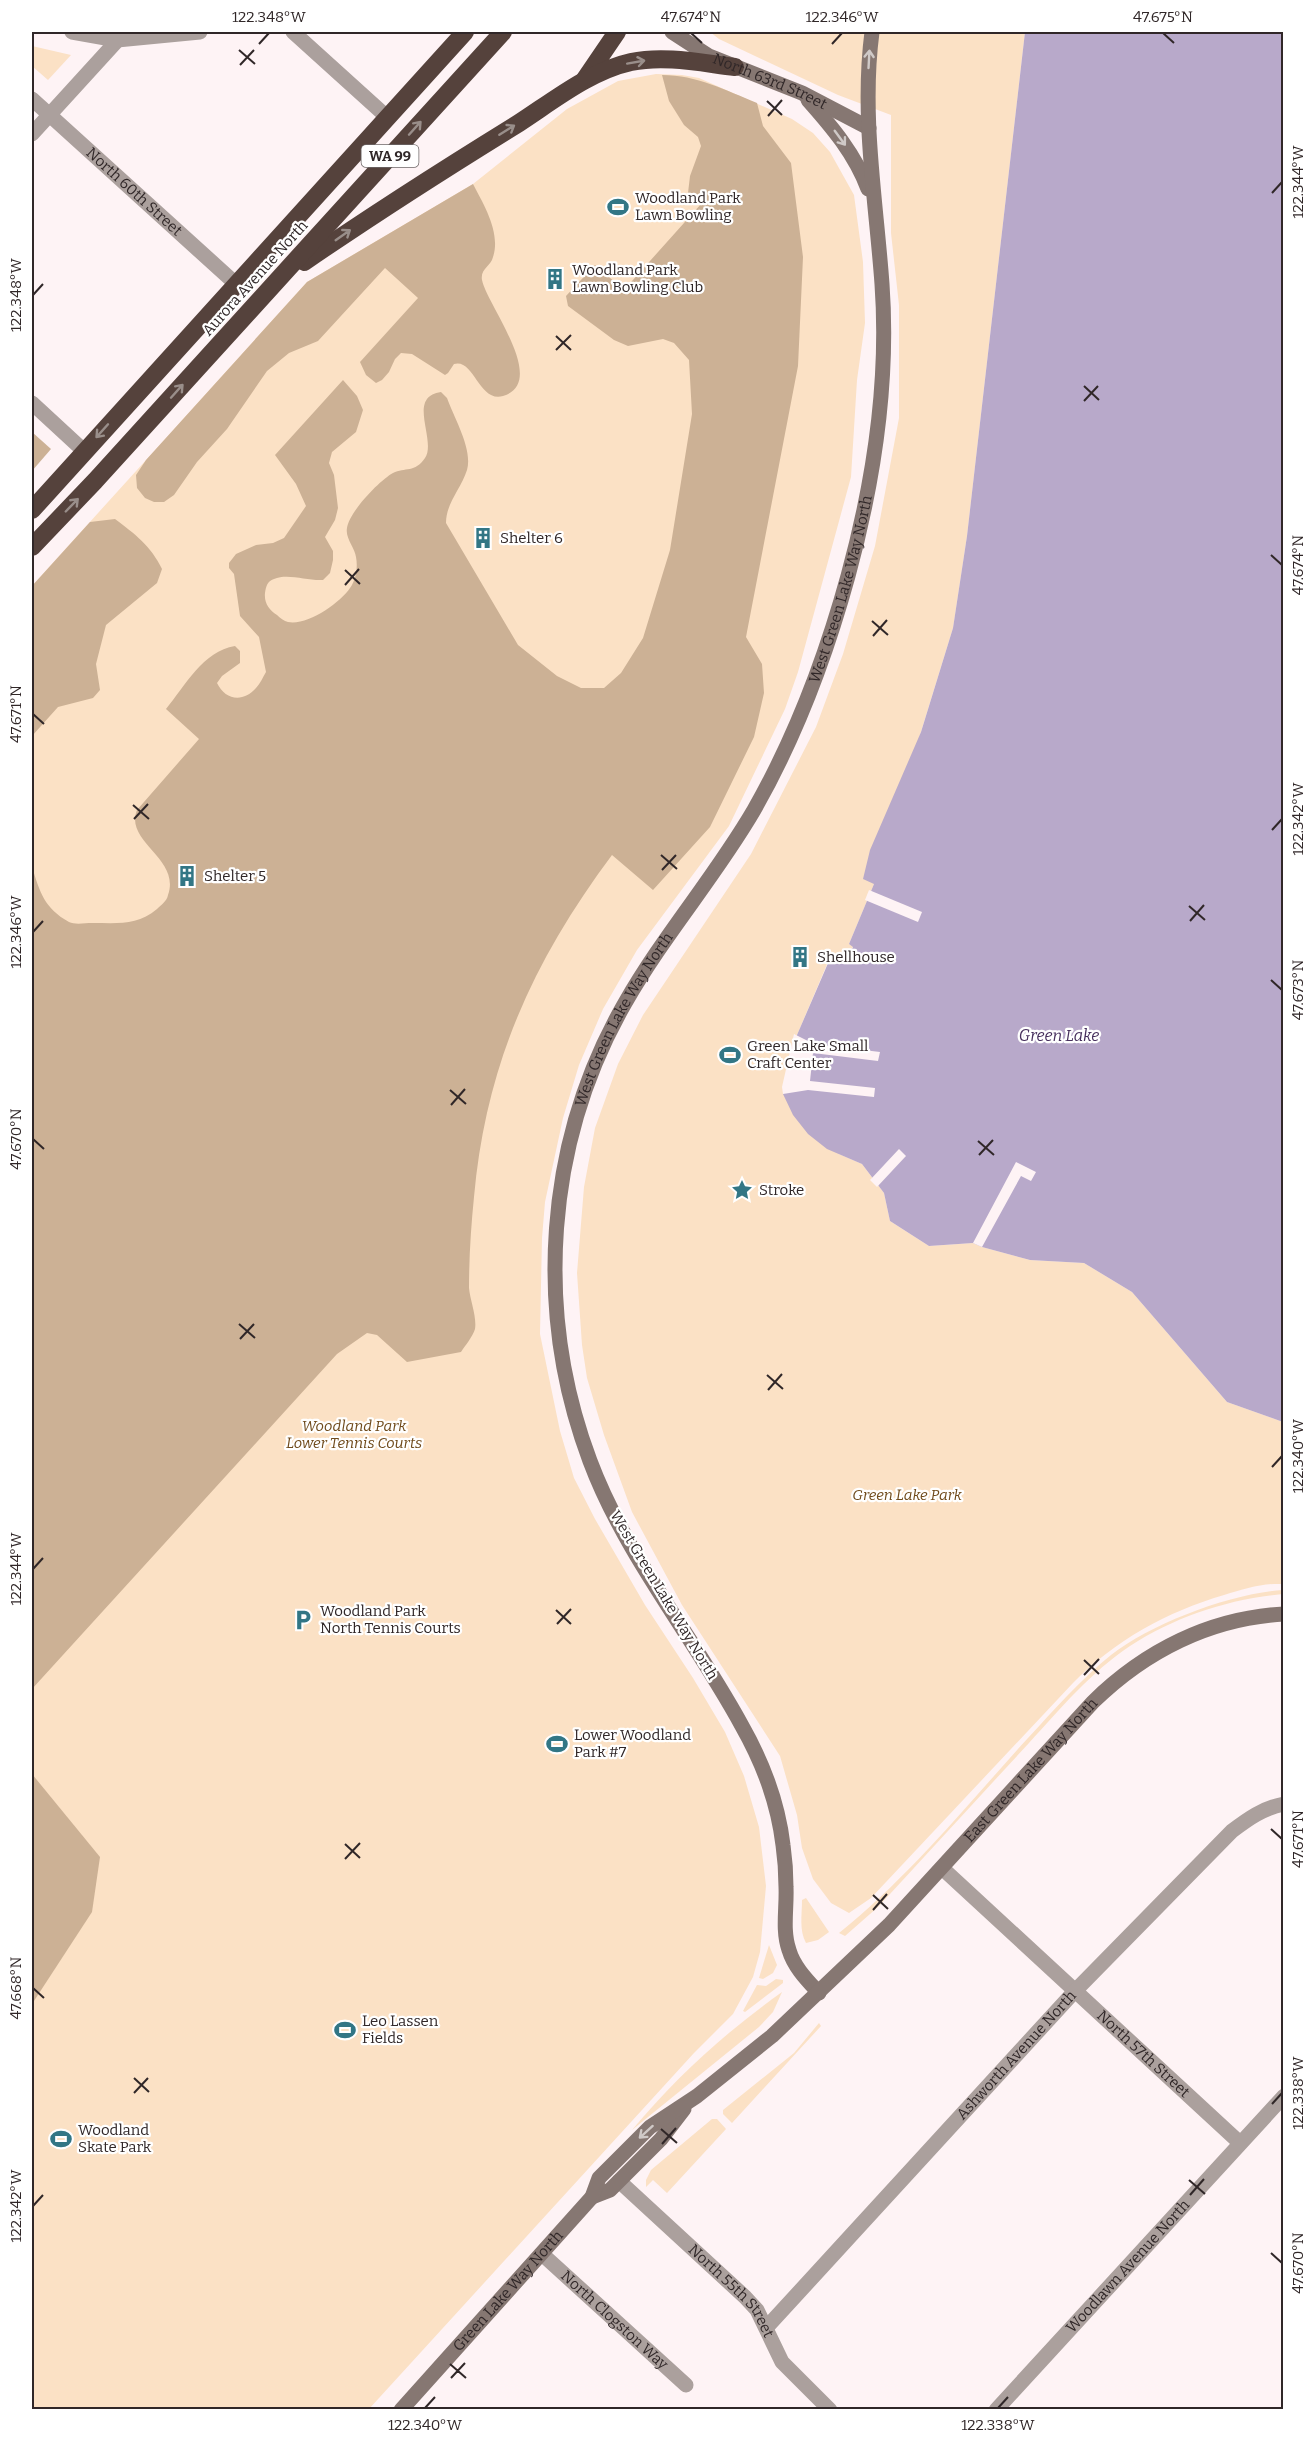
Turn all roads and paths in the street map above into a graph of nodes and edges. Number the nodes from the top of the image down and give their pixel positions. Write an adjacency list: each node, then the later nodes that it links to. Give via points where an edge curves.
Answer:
1 (72, 32): 9 (street)
2 (200, 32): 9 (street)
3 (293, 32): 15 (street)
4 (465, 32): 15 (highway, Aurora Avenue North / WA 99)
5 (503, 32): 19 (highway, Aurora Avenue North / WA 99, one-way to 5)
6 (618, 32): 11 (highway)
7 (672, 32): 10 (street, North 63rd Street, via 709,56)
8 (872, 32): 16 (street, West Green Lake Way North, one-way to 8, via 868,58)
9 (121, 36): 14 (street)
10 (735, 67): 11 (highway, one-way to 10, via 641,60); 12 (street, North 63rd Street)
11 (582, 83): 19 (highway, one-way to 11, via 378,211)
12 (802, 93): 16 (street, North 63rd Street); 18 (street, one-way to 18, via 847,147 861,170)
13 (32, 99): 14 (street, North 60th Street)
14 (49, 115): 17 (street); 20 (street, North 60th Street)
15 (387, 117): 20 (highway, Aurora Avenue North / WA 99)
16 (869, 128): 18 (street, West Green Lake Way North)
17 (32, 134)
18 (874, 207): 29 (street, West Green Lake Way North, via 882,285 881,400 867,501 848,578 794,730 756,806 639,980 600,1054 565,1162 554,1260 563,1363 582,1440 603,1492 650,1578 737,1717 762,1766 782,1839 788,1949)
19 (278, 280): 24 (highway, Aurora Avenue North / WA 99, one-way to 19)
20 (236, 284): 22 (highway, Aurora Avenue North / WA 99, one-way to 22)
21 (32, 403): 22 (street)
22 (84, 451): 23 (highway, Aurora Avenue North / WA 99)
23 (32, 510)
24 (32, 547)
25 (1284, 1614): 27 (street, East Green Lake Way North, via 1241,1619 1204,1630 1136,1665 1093,1702)
26 (1284, 1804): 28 (street, Ashworth Avenue North, via 1269,1807 1232,1831)
27 (942, 1868): 28 (street, North 57th Street); 29 (street, East Green Lake Way North)
28 (1074, 1992): 32 (street, North 57th Street); 36 (street, Ashworth Avenue North)
29 (819, 1993): 31 (street, Green Lake Way North, via 772,2036)
30 (1284, 2096): 32 (street, Woodlawn Avenue North)
31 (693, 2097): 33 (street, Green Lake Way North, via 661,2139); 34 (street, Green Lake Way North, one-way to 34, via 650,2127 607,2169)
32 (1240, 2143): 40 (street, Woodlawn Avenue North)
33 (619, 2181): 34 (street, Green Lake Way North, via 610,2190); 36 (street, North 55th Street, via 746,2296)
34 (592, 2197): 35 (street, Green Lake Way North)
35 (542, 2254): 37 (street, North Clogston Way); 38 (street, Green Lake Way North)
36 (767, 2327): 39 (street, North 55th Street, via 783,2362)
37 (686, 2385)
38 (401, 2409)
39 (830, 2409)
40 (996, 2409)

